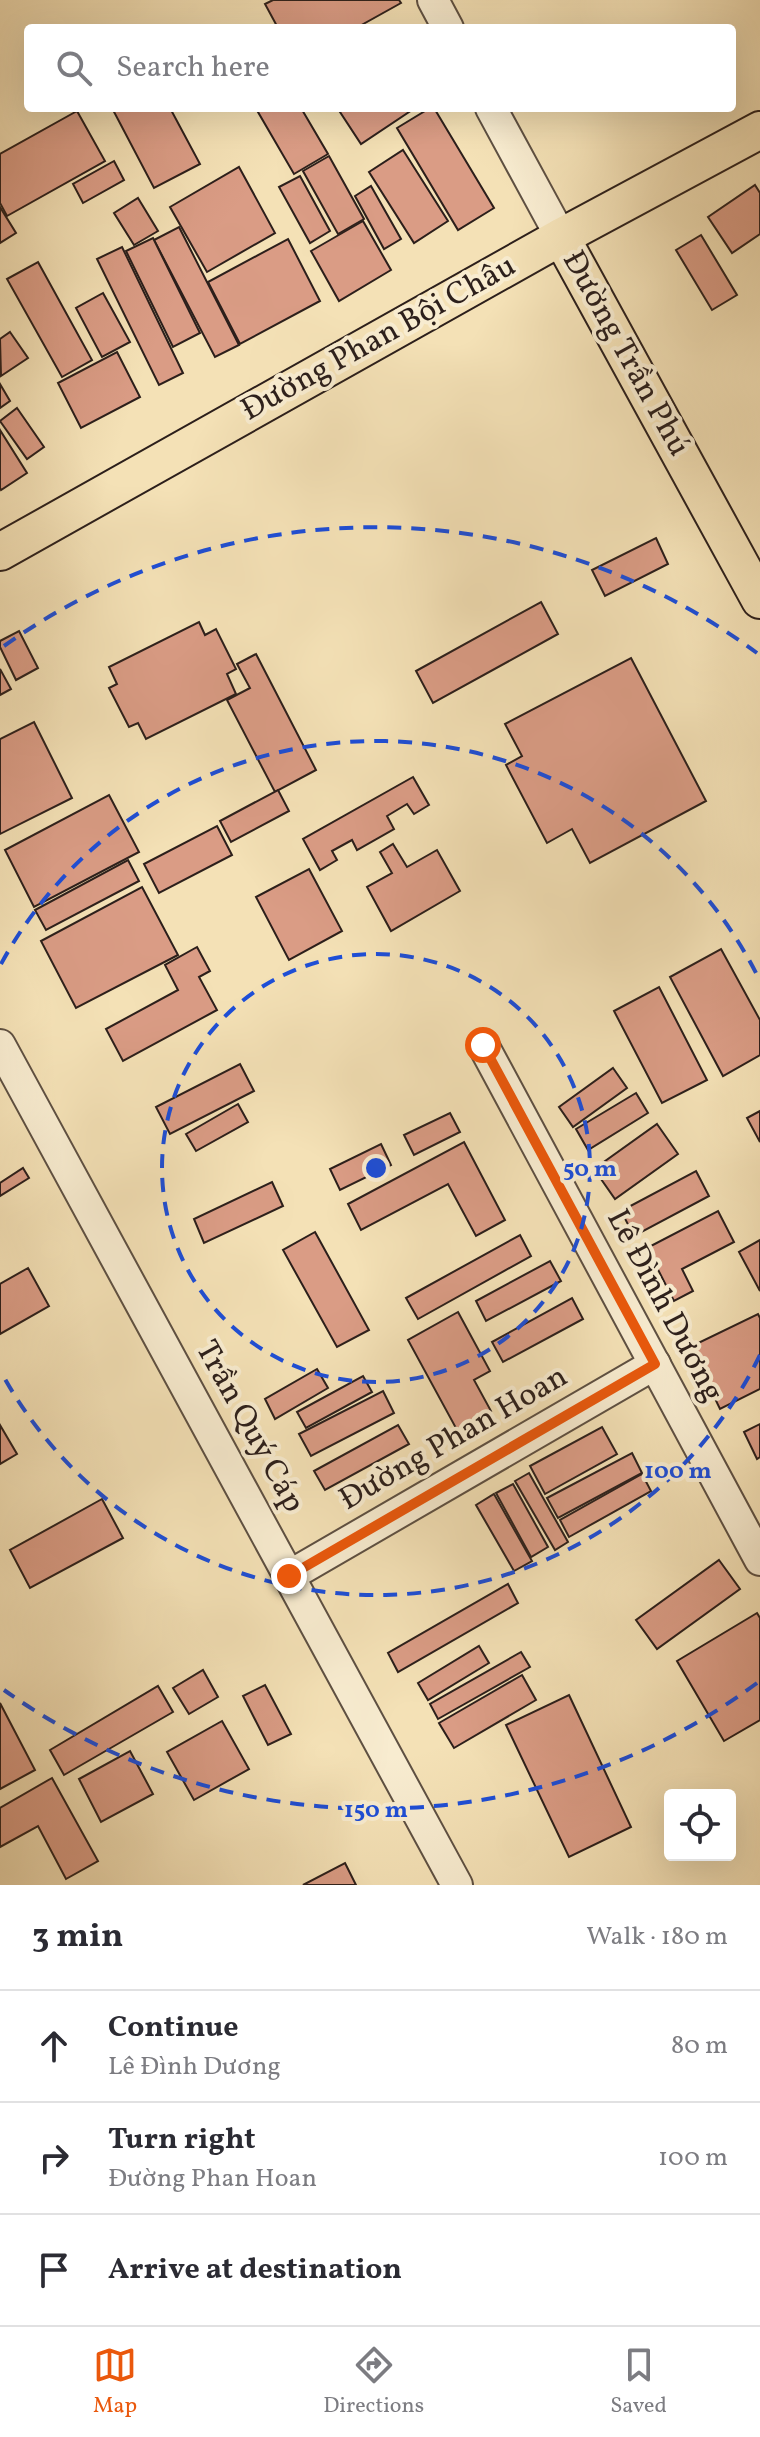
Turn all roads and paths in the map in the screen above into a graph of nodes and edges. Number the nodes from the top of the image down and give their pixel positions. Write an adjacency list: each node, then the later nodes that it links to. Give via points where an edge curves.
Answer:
1 (433, 0): 2 (street)
2 (446, 24)
3 (493, 112): 5 (street, Đường Trần Phú)
4 (760, 130): 5 (main road, Đường Phan Bội Châu)
5 (561, 237): 6 (main road, Đường Phan Bội Châu); 7 (main road, Đường Trần Phú)
6 (0, 552)
7 (760, 600)
8 (0, 1045): 12 (street, Trần Quý Cáp)
9 (483, 1045): 10 (street, Lê Đình Dương)
10 (655, 1364): 11 (street, Lê Đình Dương); 12 (street, Đường Phan Hoan)
11 (760, 1560)
12 (289, 1576): 13 (street, Trần Quý Cáp)
13 (457, 1885)

